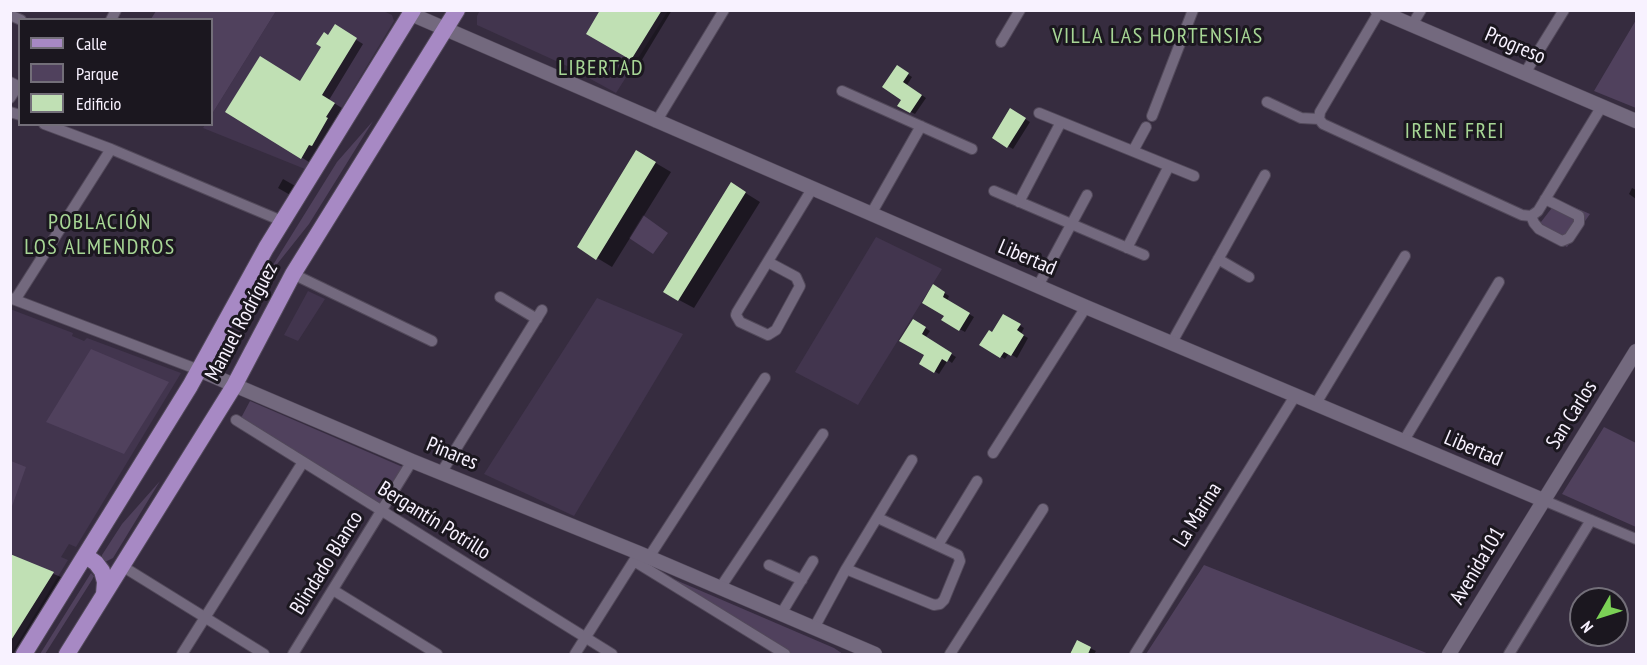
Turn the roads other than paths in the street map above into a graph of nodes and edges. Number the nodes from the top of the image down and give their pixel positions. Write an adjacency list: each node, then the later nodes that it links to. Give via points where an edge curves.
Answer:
1 (457, 10): 10 (main road, Manuel Rodríguez)
2 (724, 10): 22 (street)
3 (1020, 10): 11 (street)
4 (1193, 10): 19 (street)
5 (1421, 10): 9 (street)
6 (1564, 10): 12 (street)
7 (1378, 11): 9 (street, Progreso); 20 (street)
8 (409, 12): 10 (street, Libertad); 40 (main road, Manuel Rodríguez)
9 (1412, 25): 12 (street, Progreso)
10 (444, 30): 22 (street, Libertad); 47 (main road, Manuel Rodríguez)
11 (1001, 42)
12 (1526, 73): 17 (street, Progreso)
13 (14, 84): 15 (street)
14 (842, 91): 25 (street)
15 (10, 98)
16 (1267, 102): 20 (street, via 1301,118)
17 (1602, 106): 21 (street, Progreso); 36 (street)
18 (1039, 113): 23 (street)
19 (1152, 116)
20 (1319, 119): 39 (street, via 1344,134)
21 (1636, 121)
22 (656, 122): 33 (street, Libertad)
23 (1061, 122): 29 (street); 37 (street)
24 (49, 126): 27 (street)
25 (921, 126): 28 (street); 38 (street)
26 (1146, 127): 29 (street)
27 (111, 149): 40 (street); 52 (street)
28 (972, 149)
29 (1133, 151): 30 (street)
30 (1169, 166): 32 (street); 42 (street)
31 (1265, 175): 45 (street)
32 (1194, 176)
33 (812, 189): 38 (street, Libertad); 46 (street)
34 (994, 191): 37 (street)
35 (1087, 195): 41 (street)
36 (1545, 199): 39 (street); 39 (street, via 1579,216 1569,238 1559,240 1539,229)
37 (1019, 202): 41 (street)
38 (871, 214): 50 (street, Libertad)
39 (1531, 216)
40 (282, 221): 57 (main road, Manuel Rodríguez)
41 (1071, 224): 42 (street); 50 (street)
42 (1126, 248): 43 (street)
43 (1144, 255)
44 (1405, 256): 61 (street)
45 (1218, 259): 48 (street); 55 (street)
46 (768, 262): 46 (street, via 736,315 740,322 768,335 776,330 800,286 796,277)
47 (293, 274): 54 (street); 59 (main road, Manuel Rodríguez)
48 (1249, 277)
49 (1499, 282): 64 (street)
50 (1038, 286): 53 (street, Libertad)
51 (500, 297): 69 (street, via 539,315)
52 (13, 299): 57 (street, Pinares)
53 (1086, 307): 55 (street, Libertad); 65 (street)
54 (432, 341)
55 (1171, 344): 60 (street, Libertad)
56 (1636, 351): 71 (street, San Carlos)
57 (200, 370): 59 (street, Pinares); 78 (main road, Manuel Rodríguez)
58 (765, 378): 79 (street)
59 (234, 386): 66 (street, Pinares); 82 (main road, Manuel Rodríguez)
60 (1295, 396): 61 (street, Libertad); 103 (street, La Marina)
61 (1315, 405): 64 (street, Libertad)
62 (236, 420): 68 (street, Bergantín Potrillo)
63 (823, 434): 85 (street)
64 (1403, 442): 71 (street, Libertad)
65 (993, 453)
66 (412, 460): 69 (street, Pinares); 73 (street, Blindado Blanco)
67 (912, 460): 74 (street)
68 (303, 462): 73 (street, Bergantín Potrillo); 89 (street)
69 (441, 473): 79 (street, Pinares)
70 (977, 481): 77 (street)
71 (1543, 500): 75 (street, Libertad); 104 (street, Avenida101)
72 (1043, 509): 102 (street)
73 (382, 511): 86 (street, Blindado Blanco); 91 (street, Bergantín Potrillo)
74 (878, 518): 77 (street); 83 (street)
75 (1591, 520): 76 (street, Libertad); 105 (street)
76 (1636, 539)
77 (938, 544): 83 (street, via 957,553 960,559 944,600 937,605)
78 (86, 556): 87 (main road, via 102,570); 93 (main road, Manuel Rodríguez)
79 (640, 557): 85 (street, Pinares); 91 (street); 101 (street)
80 (813, 561): 84 (street)
81 (769, 565): 84 (street)
82 (122, 566): 87 (main road, Manuel Rodríguez); 89 (street)
83 (846, 569): 90 (street)
84 (802, 580): 88 (street)
85 (720, 588): 88 (street, Pinares)
86 (333, 590): 97 (street, Blindado Blanco); 98 (street)
87 (104, 594): 94 (main road, Manuel Rodríguez)
88 (782, 614): 90 (street, Pinares)
89 (205, 618): 95 (street); 96 (street)
90 (814, 628): 92 (street, Pinares)
91 (585, 638): 99 (street); 100 (street, Bergantín Potrillo)
92 (865, 653)
93 (24, 654)
94 (67, 654)
95 (182, 654)
96 (264, 654)
97 (293, 654)
98 (437, 654)
99 (575, 654)
100 (612, 654)
101 (785, 654)
102 (950, 654)
103 (1135, 654)
104 (1449, 654)
105 (1509, 654)

